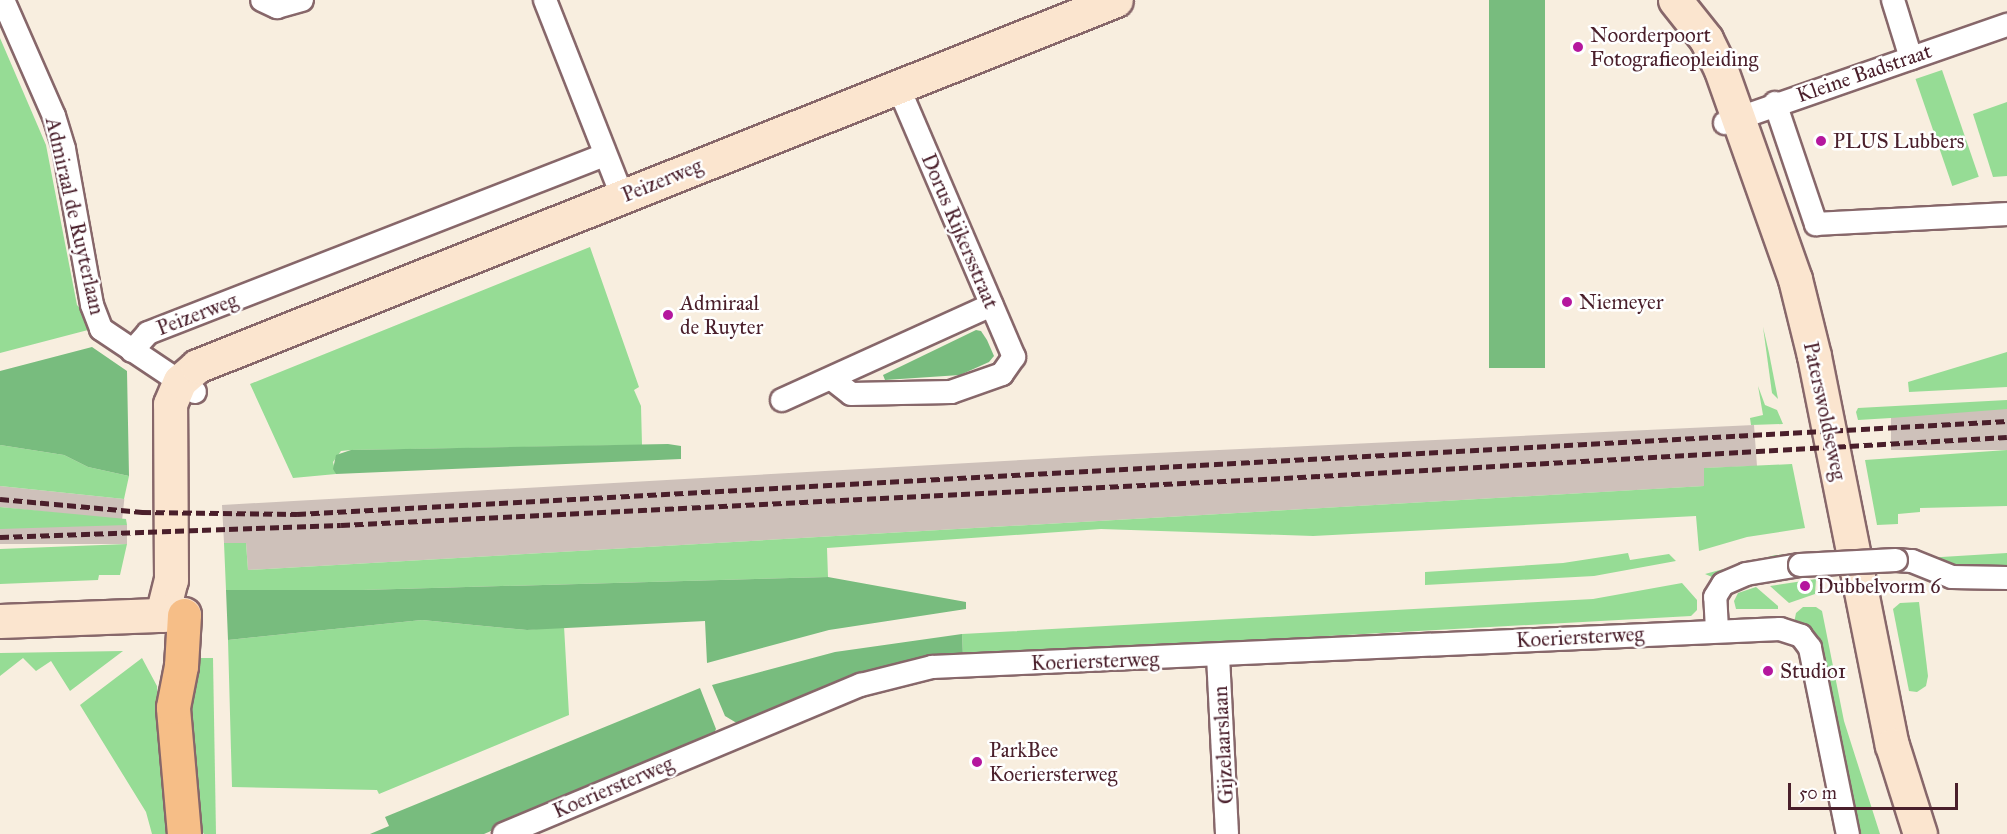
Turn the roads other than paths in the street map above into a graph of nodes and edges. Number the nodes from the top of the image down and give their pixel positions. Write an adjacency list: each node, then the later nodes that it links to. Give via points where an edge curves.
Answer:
1 (3, 0): 17 (street, Admiraal de Ruyterlaan, via 62,140 97,320 102,329)
2 (262, 0): 3 (street, via 277,7)
3 (302, 0)
4 (545, 0): 13 (street)
5 (1116, 0): 10 (main road, Peizerweg)
6 (1893, 0): 9 (street)
7 (1677, 3): 12 (main road, Paterswoldseweg, via 1706,39)
8 (2007, 25): 9 (street, Kleine Badstraat)
9 (1911, 58): 11 (street, Kleine Badstraat)
10 (898, 87): 14 (main road, Peizerweg); 16 (street, Dorus Rijkersstraat)
11 (1775, 103): 12 (street, Kleine Badstraat); 15 (street, via 1815,224)
12 (1731, 121): 30 (main road, Paterswoldseweg, via 1792,320 1876,734); 31 (main road, Paterswoldseweg, via 1783,241 1805,317 1892,745)
13 (604, 154): 14 (street); 17 (street, Peizerweg, via 148,333)
14 (622, 195): 19 (main road, Peizerweg, via 208,361)
15 (2007, 214)
16 (991, 305): 18 (street); 18 (street, Dorus Rijkersstraat, via 1014,357 1002,374 951,392 909,396 851,394)
17 (132, 351): 19 (street, Admiraal de Ruyterlaan)
18 (832, 379): 20 (street)
19 (187, 388): 22 (main road, Peizerweg, via 170,404)
20 (782, 400)
21 (2007, 578): 24 (street, bridge, via 1970,580 1896,560 1800,565 1746,574 1723,584 1715,597)
22 (173, 615): 23 (main road); 26 (highway, via 160,668 173,707)
23 (0, 621)
24 (1717, 630): 25 (street, Koeriersterweg); 29 (street, Koeriersterweg, via 1780,628 1795,632 1810,648)
25 (1218, 656): 27 (street, Koeriersterweg, via 932,667 896,674 670,763); 28 (street, Gijzelaarslaan)
26 (184, 834)
27 (504, 834)
28 (1227, 834)
29 (1848, 834)
30 (1905, 834)
31 (1920, 834)

